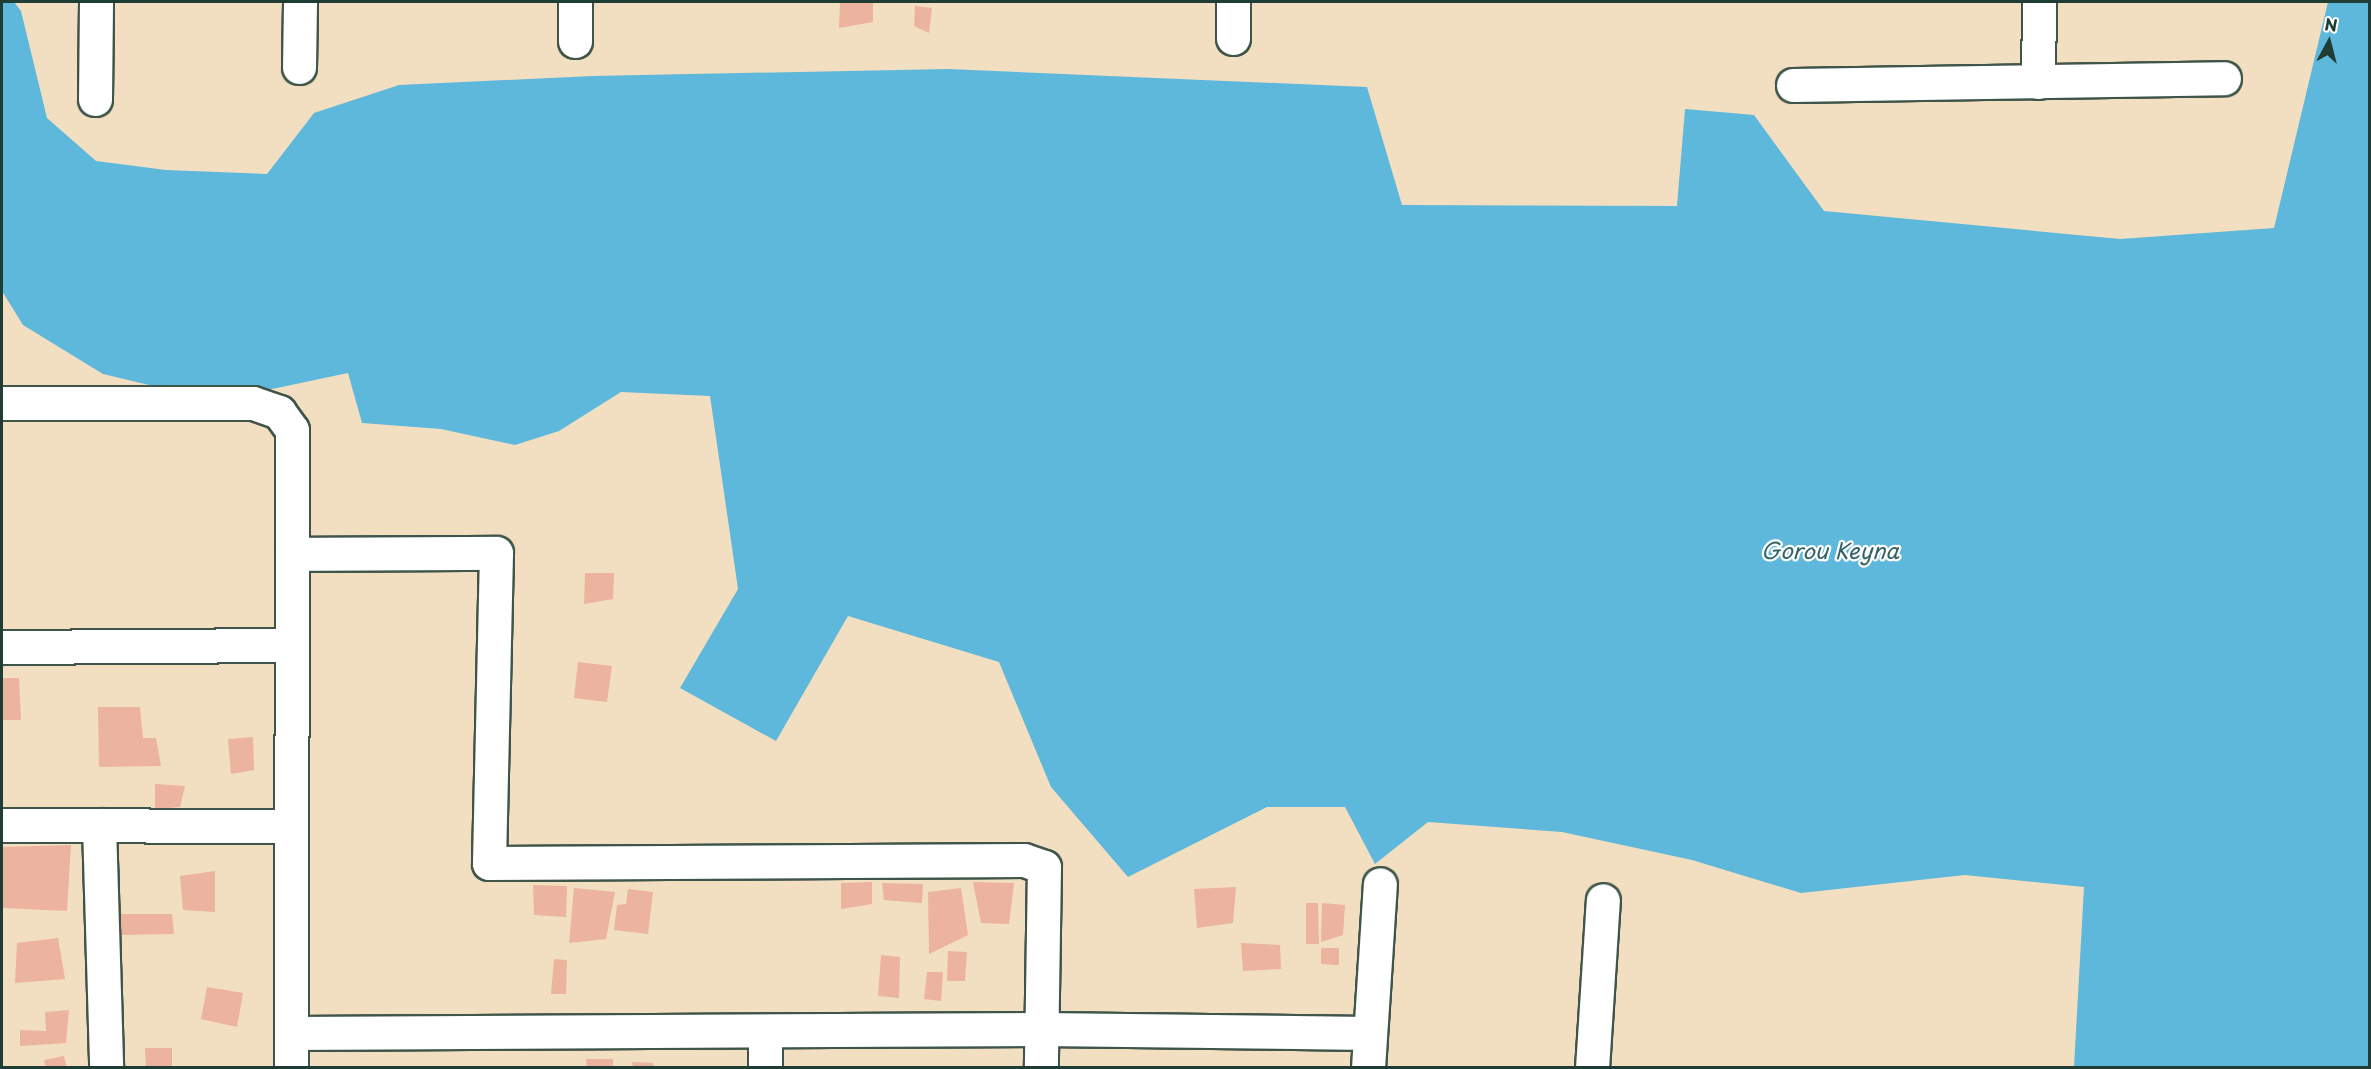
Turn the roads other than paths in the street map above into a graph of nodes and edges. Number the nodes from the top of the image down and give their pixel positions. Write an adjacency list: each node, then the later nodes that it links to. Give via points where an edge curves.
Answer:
1 (96, 2): 12 (street)
2 (300, 2): 8 (street)
3 (575, 2): 7 (street)
4 (1233, 2): 6 (street)
5 (2039, 2): 10 (street)
6 (1233, 38)
7 (574, 41)
8 (299, 67)
9 (2224, 78): 10 (street)
10 (2038, 82): 11 (street)
11 (1793, 85)
12 (95, 99)
13 (2, 404): 14 (street, via 253,403 279,412 292,430)
14 (292, 554): 15 (street); 22 (street, via 496,553 489,863 1036,861 1044,867 1045,879)
15 (291, 645): 16 (street); 19 (street)
16 (2, 647)
17 (2, 825): 18 (street)
18 (99, 825): 19 (street); 26 (street)
19 (291, 826): 24 (street)
20 (1380, 884): 25 (street)
21 (1603, 900): 31 (street)
22 (1042, 1029): 23 (street); 25 (street); 29 (street)
23 (765, 1031): 24 (street); 28 (street)
24 (291, 1033): 27 (street)
25 (1370, 1033): 30 (street)
26 (106, 1068)
27 (291, 1068)
28 (765, 1068)
29 (1041, 1068)
30 (1368, 1068)
31 (1592, 1068)

